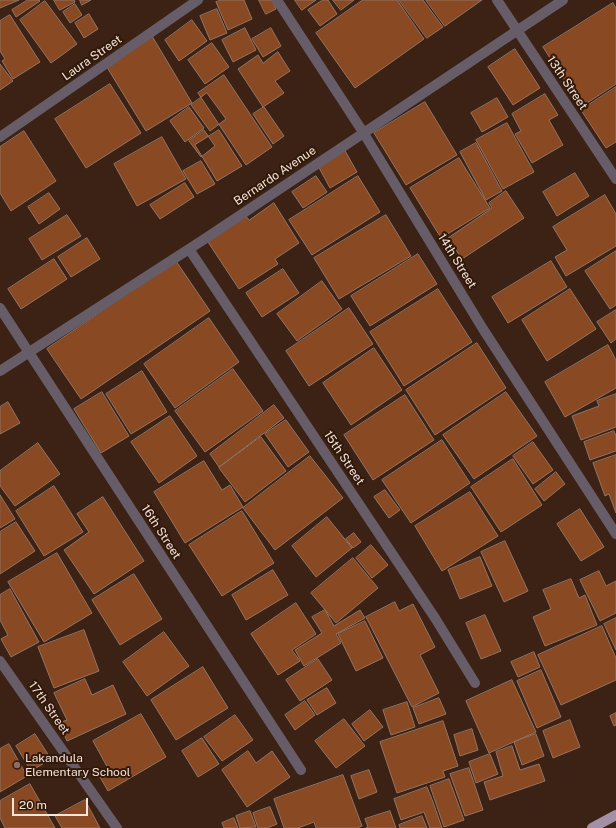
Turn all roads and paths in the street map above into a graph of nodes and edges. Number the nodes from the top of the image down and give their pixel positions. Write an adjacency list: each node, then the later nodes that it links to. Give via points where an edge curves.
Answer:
1 (198, 0): 7 (street, Laura Street)
2 (277, 0): 6 (street, 14th Street)
3 (497, 0): 5 (street, 13th Street)
4 (563, 0): 5 (street, Bernardo Avenue)
5 (517, 31): 6 (street, Bernardo Avenue); 8 (street, 13th Street)
6 (363, 132): 9 (street, Bernardo Avenue); 13 (street, 14th Street, via 483,328)
7 (0, 137)
8 (616, 179)
9 (189, 249): 11 (street, Bernardo Avenue); 15 (street, 15th Street, via 431,611)
10 (0, 308): 11 (street, 16th Street)
11 (28, 352): 12 (street, Bernardo Avenue); 16 (street, 16th Street)
12 (0, 371)
13 (616, 534)
14 (0, 661): 18 (street, 17th Street)
15 (475, 683)
16 (301, 770)
17 (616, 815): 19 (main road)
18 (117, 828)
19 (592, 828)

